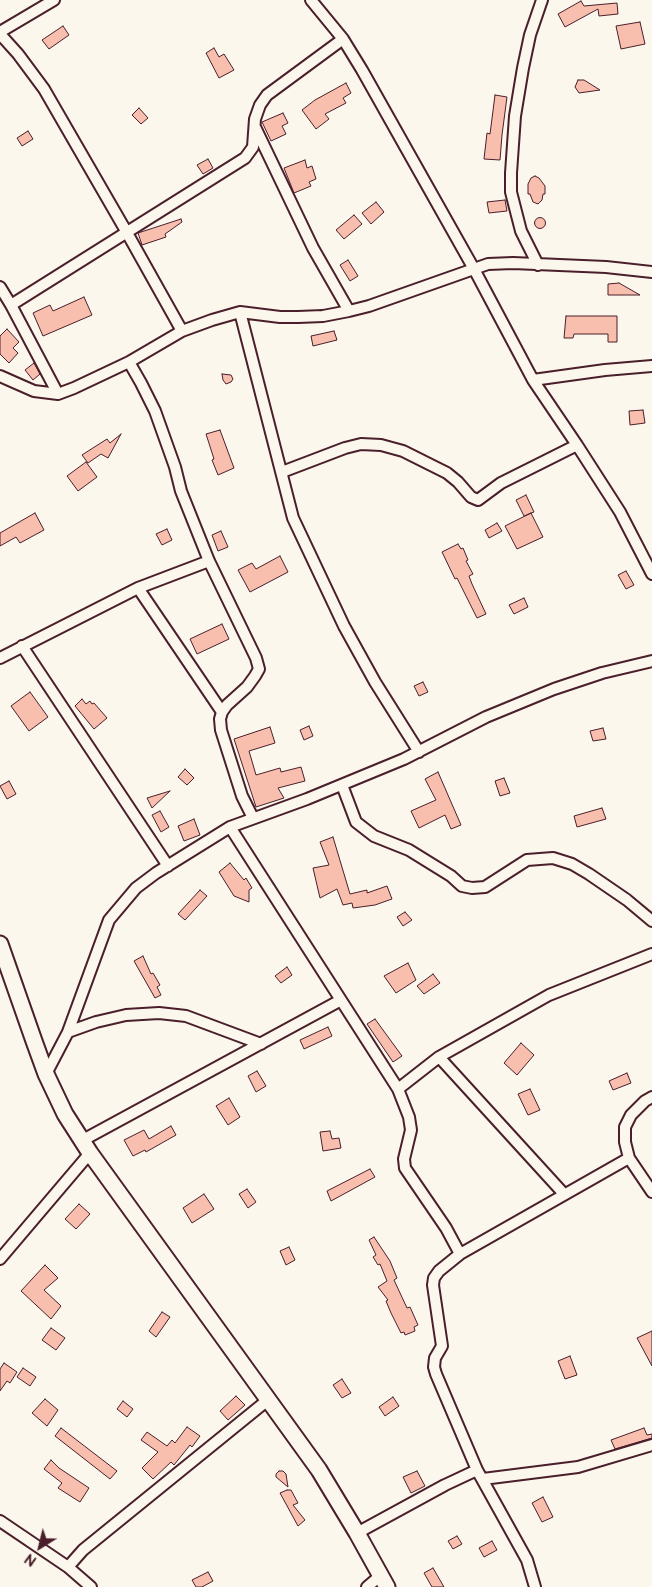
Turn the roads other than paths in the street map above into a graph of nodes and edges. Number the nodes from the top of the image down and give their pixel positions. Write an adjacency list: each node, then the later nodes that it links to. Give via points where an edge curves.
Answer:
1 (54, 0): 4 (street)
2 (311, 0): 5 (street)
3 (542, 0): 8 (street, via 523,68 511,173 511,192 521,231)
4 (0, 33): 7 (street, via 44,89)
5 (343, 39): 6 (street, via 268,95 260,105); 9 (street)
6 (255, 126): 7 (street, via 253,147 245,158); 13 (street, via 313,248)
7 (126, 231): 12 (street); 15 (street)
8 (538, 265): 9 (street, via 488,264); 10 (street)
9 (474, 269): 13 (street); 19 (street)
10 (652, 272)
11 (0, 287): 12 (street)
12 (11, 304): 20 (street)
13 (349, 311): 14 (street, via 298,317)
14 (240, 312): 15 (street); 22 (street)
15 (182, 332): 16 (street)
16 (129, 362): 20 (street); 23 (street, via 155,411)
17 (652, 366): 19 (street)
18 (0, 376): 20 (street, via 34,391)
19 (533, 380): 21 (street)
20 (58, 394)
21 (577, 445): 22 (street, via 501,483 478,500 470,497 447,473 403,451 381,445 353,446); 24 (street, via 620,512)
22 (282, 472): 30 (street, via 293,518 344,626)
23 (209, 561): 25 (street); 29 (street, via 256,658 258,669 247,687)
24 (652, 574)
25 (138, 588): 26 (street); 29 (street)
26 (22, 646): 27 (street); 34 (street)
27 (0, 658)
28 (652, 661): 30 (street, via 554,689 486,717)
29 (222, 712): 32 (street, via 221,730 242,796)
30 (419, 752): 31 (street)
31 (342, 785): 32 (street); 35 (street, via 356,822 374,836 426,860 462,886 485,887 527,860 553,858 580,869)
32 (253, 818): 33 (street)
33 (230, 827): 34 (street); 39 (street)
34 (168, 866): 40 (street, via 136,888 109,920)
35 (652, 921)
36 (0, 944): 38 (street)
37 (652, 954): 42 (street, via 549,995)
38 (4, 967): 43 (street)
39 (341, 1000): 41 (street); 44 (street)
40 (68, 1032): 41 (street, via 126,1015 159,1013 186,1016); 43 (street)
41 (261, 1044): 46 (street, via 193,1079)
42 (439, 1057): 44 (street); 49 (street)
43 (46, 1074): 46 (street, via 65,1114)
44 (398, 1089): 50 (street, via 410,1117 405,1168)
45 (652, 1097): 47 (street, via 631,1115 625,1127)
46 (87, 1146): 51 (street); 52 (street)
47 (629, 1158): 48 (street); 49 (street)
48 (652, 1192)
49 (564, 1194): 50 (street)
50 (460, 1254): 54 (street, via 434,1278 442,1346 434,1367)
51 (0, 1259)
52 (269, 1399): 57 (street); 58 (street, via 83,1550)
53 (652, 1444): 55 (street, via 578,1467)
54 (477, 1470): 55 (street); 57 (street)
55 (483, 1480): 63 (street, via 526,1560)
56 (0, 1521): 58 (street)
57 (358, 1533): 59 (street)
58 (68, 1567): 60 (street)
59 (384, 1581): 62 (street)
60 (78, 1583): 61 (street)
61 (92, 1587)
62 (366, 1587)
63 (535, 1587)

